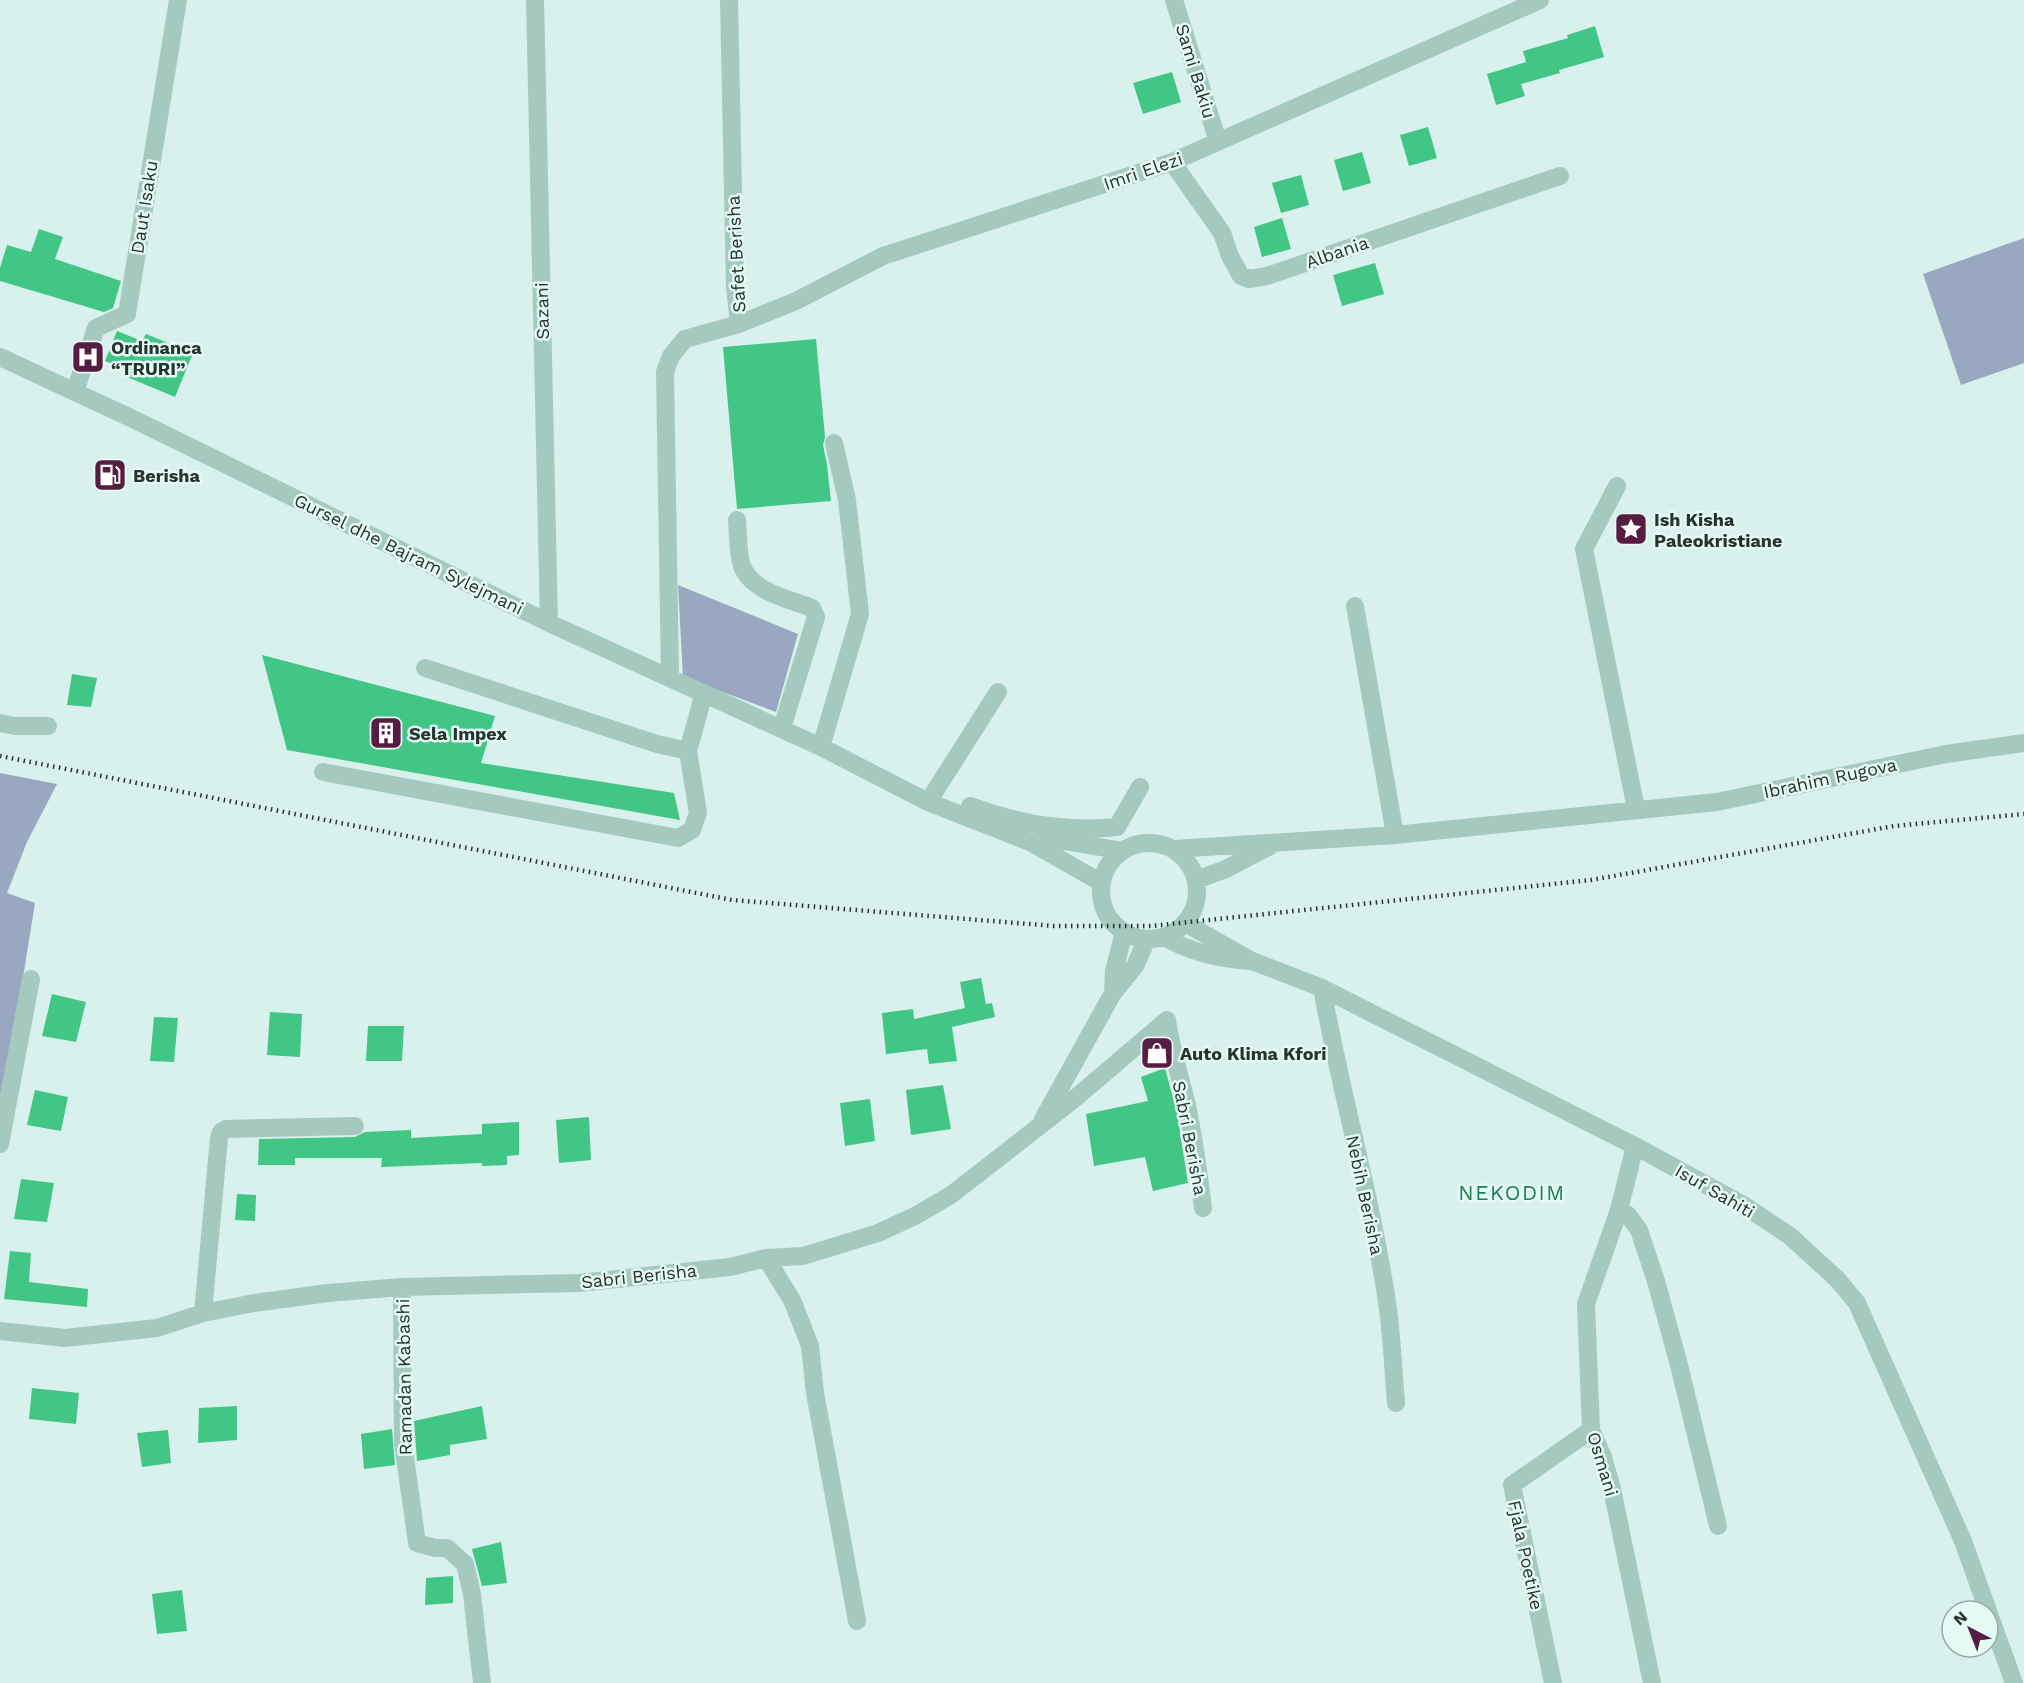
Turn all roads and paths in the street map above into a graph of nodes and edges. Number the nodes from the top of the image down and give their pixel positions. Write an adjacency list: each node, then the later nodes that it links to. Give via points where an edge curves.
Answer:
1 (178, 0): 11 (street, Daut Isaku, via 127,314 96,328)
2 (535, 0): 16 (street, Sazani)
3 (729, 0): 9 (street, Safet Berisha, via 735,287)
4 (1174, 0): 6 (street, Sami Bakiu)
5 (1540, 0): 6 (street, Imri Elezi)
6 (1218, 142): 7 (street, Imri Elezi)
7 (1172, 162): 8 (street, Albania, via 1222,232 1241,276 1249,279 1286,270); 9 (street, Imri Elezi, via 883,256 796,301)
8 (1560, 176)
9 (740, 324): 18 (street, Safet Berisha, via 685,339 671,356 665,372)
10 (0, 357): 11 (street, Gursel dhe Bajram Sylejmani)
11 (75, 392): 16 (street, Gursel dhe Bajram Sylejmani)
12 (834, 443): 25 (street, via 847,500 860,614)
13 (1617, 486): 30 (street, via 1584,549)
14 (737, 520): 23 (street, via 742,566 754,581 769,592 812,608 816,617)
15 (1354, 606): 31 (street)
16 (549, 623): 18 (street, Gursel dhe Bajram Sylejmani)
17 (425, 668): 26 (street)
18 (670, 678): 20 (street, Gursel dhe Bajram Sylejmani)
19 (998, 692): 29 (street)
20 (704, 693): 23 (street, Gursel dhe Bajram Sylejmani); 26 (street)
21 (0, 723): 22 (street)
22 (48, 726)
23 (782, 728): 25 (street, Gursel dhe Bajram Sylejmani)
24 (2024, 743): 30 (street, Ibrahim Rugova, via 1946,754 1717,802)
25 (821, 747): 29 (street, Gursel dhe Bajram Sylejmani)
26 (688, 751): 27 (street, via 698,813 692,830 678,838)
27 (323, 772)
28 (1140, 787): 29 (street, via 1117,827 1096,829 1030,823)
29 (931, 798): 32 (street, Gursel dhe Bajram Sylejmani)
30 (1636, 809): 31 (street, Ibrahim Rugova)
31 (1395, 836): 33 (street, Ibrahim Rugova)
32 (1030, 842): 35 (street, Gursel dhe Bajram Sylejmani, via 1064,841); 37 (street, Gursel dhe Bajram Sylejmani)
33 (1275, 844): 34 (street, Ibrahim Rugova); 36 (street, Ibrahim Rugova, via 1226,870)
34 (1174, 849): 35 (street, via 1148,843); 36 (street, via 1192,868)
35 (1123, 851): 37 (street, via 1109,865)
36 (1196, 880): 38 (street, via 1197,895)
37 (1102, 883): 39 (street, via 1101,898 1106,911)
38 (1185, 923): 40 (street); 41 (street, Isuf Sahiti)
39 (1124, 932): 40 (street); 44 (street, Sabri Berisha)
40 (1155, 938): 41 (street, Isuf Sahiti, via 1224,960); 44 (street, Sabri Berisha)
41 (1252, 961): 43 (street, Isuf Sahiti)
42 (31, 979): 47 (street)
43 (1322, 988): 48 (street, Isuf Sahiti); 55 (street, Nebih Berisha, via 1387,1304)
44 (1113, 993): 46 (street, Sabri Berisha)
45 (355, 1126): 53 (street, via 221,1132)
46 (1040, 1126): 49 (street, Sabri Berisha, via 1167,1020 1194,1140); 51 (street, Sabri Berisha, via 951,1195 915,1216 878,1233 803,1256)
47 (0, 1144)
48 (1635, 1146): 50 (street, Osmani); 58 (street, Isuf Sahiti, via 1745,1206 1790,1236 1857,1303 1963,1541)
49 (1203, 1208)
50 (1619, 1210): 56 (street, Osmani, via 1586,1304); 57 (street, via 1639,1230 1656,1281)
51 (766, 1258): 52 (street, Sabri Berisha, via 718,1268 579,1283); 59 (street, via 792,1300 810,1346 814,1393)
52 (402, 1287): 53 (street, Sabri Berisha, via 254,1302); 61 (street, Ramadan Kabashi, via 403,1443 417,1543 447,1548 465,1564)
53 (203, 1313): 54 (street, Sabri Berisha, via 157,1328 65,1338)
54 (0, 1330)
55 (1396, 1403)
56 (1591, 1430): 62 (street, Fjala Poetike, via 1512,1485); 63 (street, Osmani, via 1612,1489)
57 (1718, 1526)
58 (1984, 1599)
59 (857, 1621)
60 (2000, 1644): 64 (street, Isuf Sahiti)
61 (482, 1683)
62 (1553, 1683)
63 (1652, 1683)
64 (2014, 1683)

